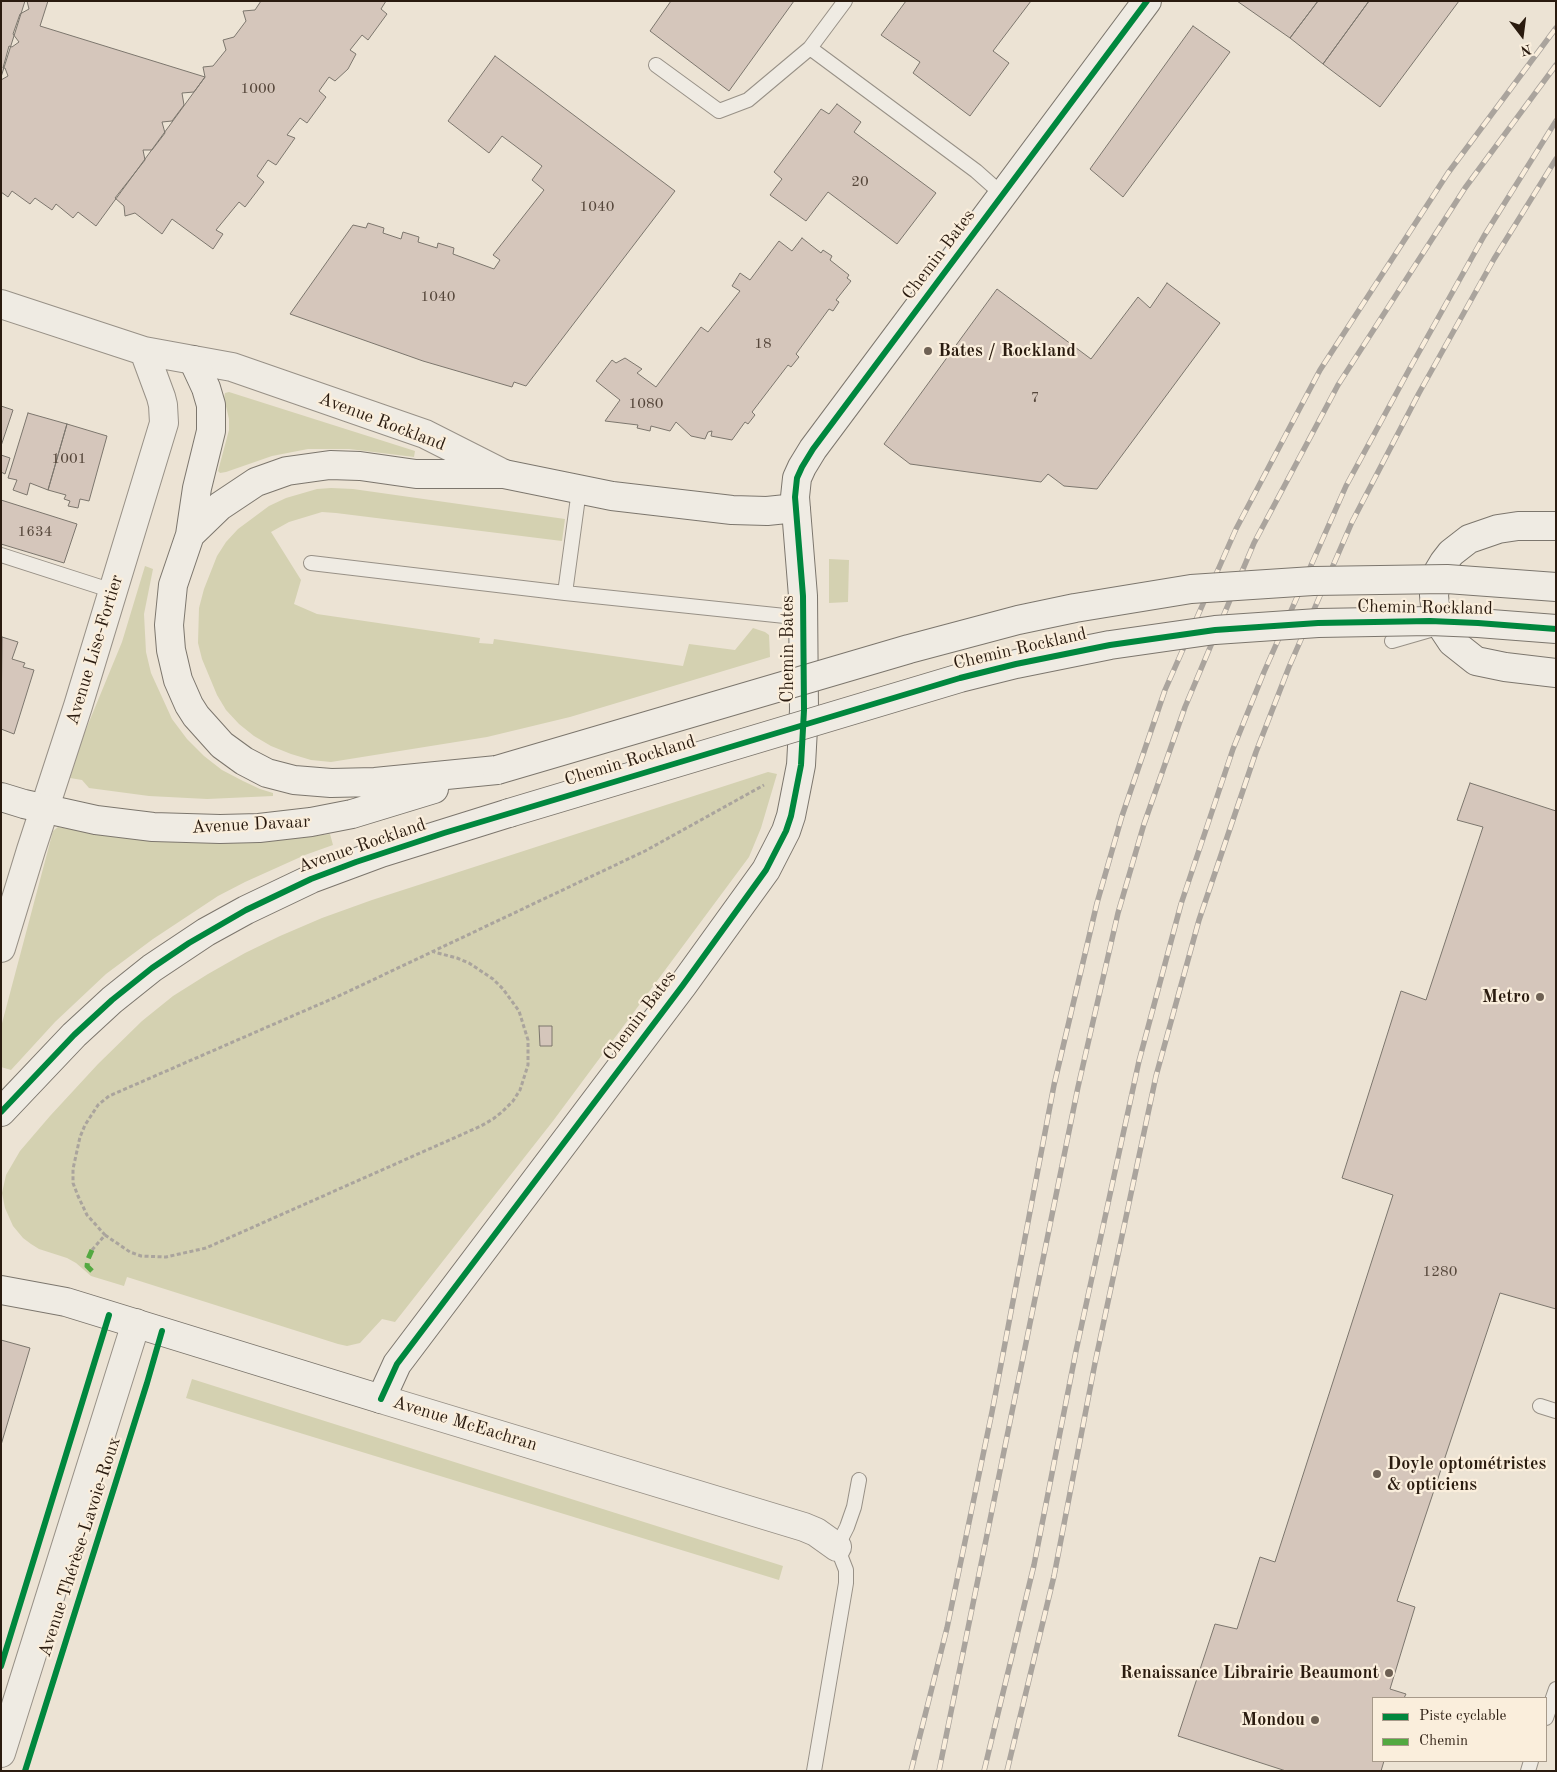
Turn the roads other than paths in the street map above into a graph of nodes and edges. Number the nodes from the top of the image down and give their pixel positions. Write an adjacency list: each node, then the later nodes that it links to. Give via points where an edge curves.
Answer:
1 (845, 1): 3 (lane)
2 (1147, 1): 5 (street, Chemin Bates)
3 (810, 48): 4 (lane, via 748,100 719,111); 5 (lane, via 976,171)
4 (656, 65)
5 (1003, 195): 11 (street, Chemin Bates, via 813,450 797,478)
6 (1, 304): 7 (street, Avenue Rockland)
7 (144, 351): 8 (street, Avenue Rockland); 17 (street, Avenue Lise-Fortier, via 161,396 164,422)
8 (193, 360): 9 (street, Avenue Rockland, via 232,367 425,434); 13 (street, via 211,404 211,431)
9 (504, 474): 10 (street, Avenue Rockland); 13 (street, via 416,474 346,465 302,468 272,476 242,490)
10 (579, 490): 11 (street, Avenue Rockland, via 732,510); 18 (lane)
11 (796, 508): 19 (street, Chemin Bates)
12 (1556, 526): 20 (street, Chemin Rockland, via 1498,529 1469,539 1455,549 1444,562 1435,584 1435,606)
13 (190, 535): 24 (street, via 171,599 171,650 178,680 189,705 222,745 266,773 316,783 405,780)
14 (1, 555): 17 (lane)
15 (310, 563): 18 (lane)
16 (1556, 587): 24 (street, Chemin Rockland, bridge, via 1447,579 1327,580 1191,590 1083,606 909,649)
17 (113, 592): 26 (street, Avenue Lise-Fortier)
18 (565, 593): 19 (lane)
19 (804, 618): 33 (street, Chemin Bates, via 801,765 791,816 766,870 397,1364)
20 (1441, 626): 22 (lane); 23 (street, Chemin Rockland, via 1452,642 1476,661)
21 (1556, 629): 27 (street, Chemin Rockland, bridge, via 1478,623 1376,621 1215,630 1110,645 960,678)
22 (1392, 642)
23 (1556, 673)
24 (497, 770): 26 (street, Avenue Davaar, via 352,814 259,828 153,827)
25 (1, 797): 26 (street, Avenue Davaar)
26 (45, 809): 28 (street, Avenue Lise-Fortier)
27 (510, 813): 29 (street, Avenue Rockland, via 381,853 311,879 206,932 112,1000)
28 (1, 948)
29 (1, 1112)
30 (1, 1269): 31 (street)
31 (10, 1292): 32 (street, Avenue McEachran, via 66,1302)
32 (136, 1323): 33 (street, Avenue McEachran); 40 (street, Avenue Thérèse-Lavoie-Roux)
33 (381, 1399): 37 (street, Avenue McEachran, via 804,1527)
34 (1540, 1406): 35 (lane)
35 (1556, 1411)
36 (859, 1480): 37 (lane, via 854,1507)
37 (837, 1547): 41 (lane, via 846,1570 846,1583)
38 (1556, 1689): 39 (lane)
39 (1547, 1715)
40 (1, 1753)
41 (814, 1771)

